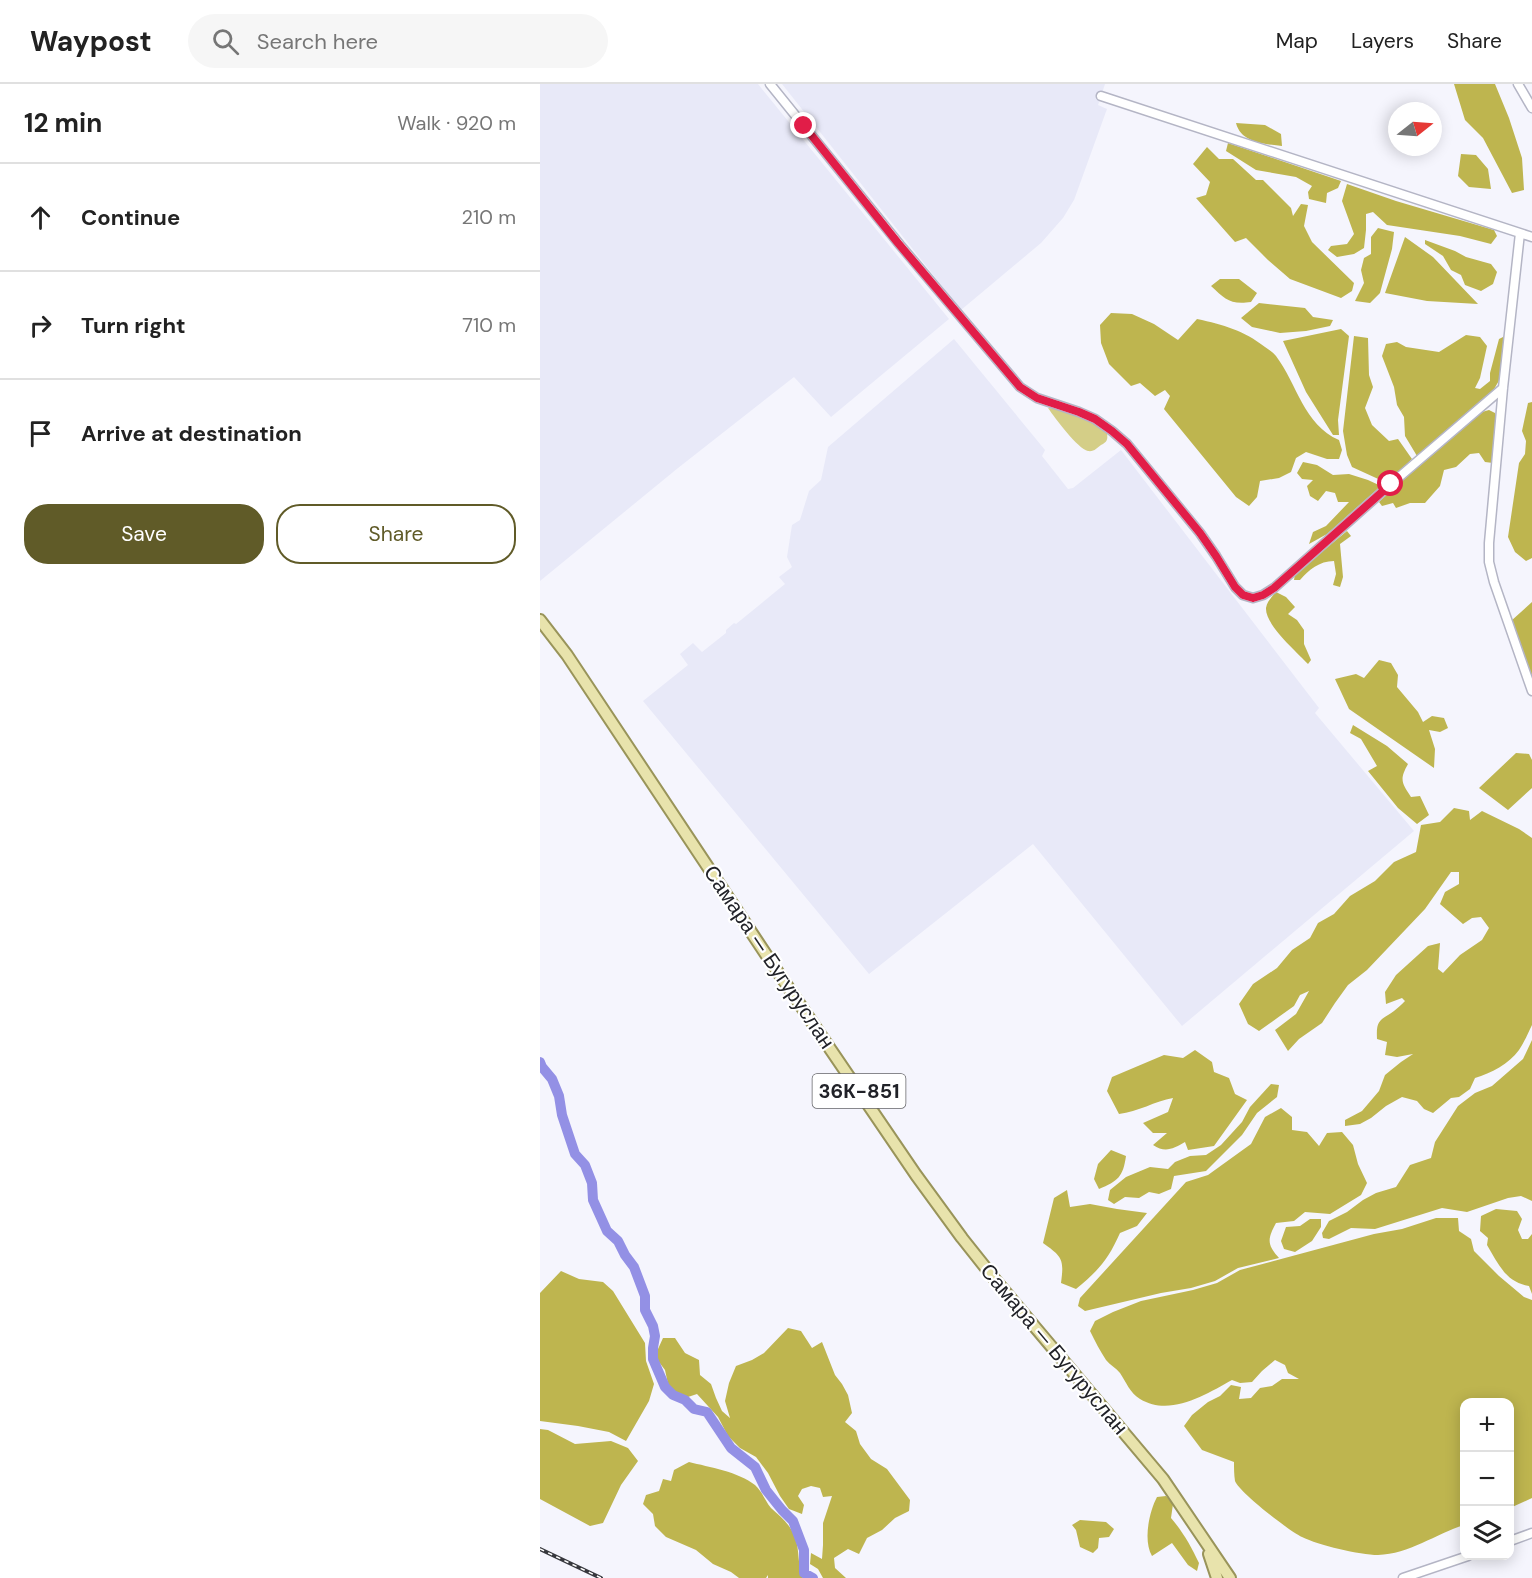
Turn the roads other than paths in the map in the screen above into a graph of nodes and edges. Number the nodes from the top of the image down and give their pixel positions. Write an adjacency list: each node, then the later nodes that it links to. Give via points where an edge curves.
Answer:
1 (770, 84): 7 (street, via 1020,387 1037,398 1095,419 1127,444 1200,533 1243,595 1253,598 1274,588)
2 (1518, 84): 4 (street)
3 (1101, 96): 5 (street)
4 (1532, 108)
5 (1520, 234): 6 (street); 7 (street)
6 (1532, 237)
7 (1503, 388): 9 (street, via 1489,562)
8 (540, 620): 12 (main road, Самара — Бугуруслан / 36К-851, via 923,1184 997,1282 1163,1479)
9 (1532, 691)
10 (1532, 1533): 11 (street)
11 (1514, 1539)
12 (1205, 1542): 14 (main road, Самара — Бугуруслан / 36К-851); 15 (main road, Самара — Бугуруслан / 36К-851)
13 (1460, 1559): 16 (street)
14 (1217, 1578)
15 (1230, 1578)
16 (1403, 1578)

